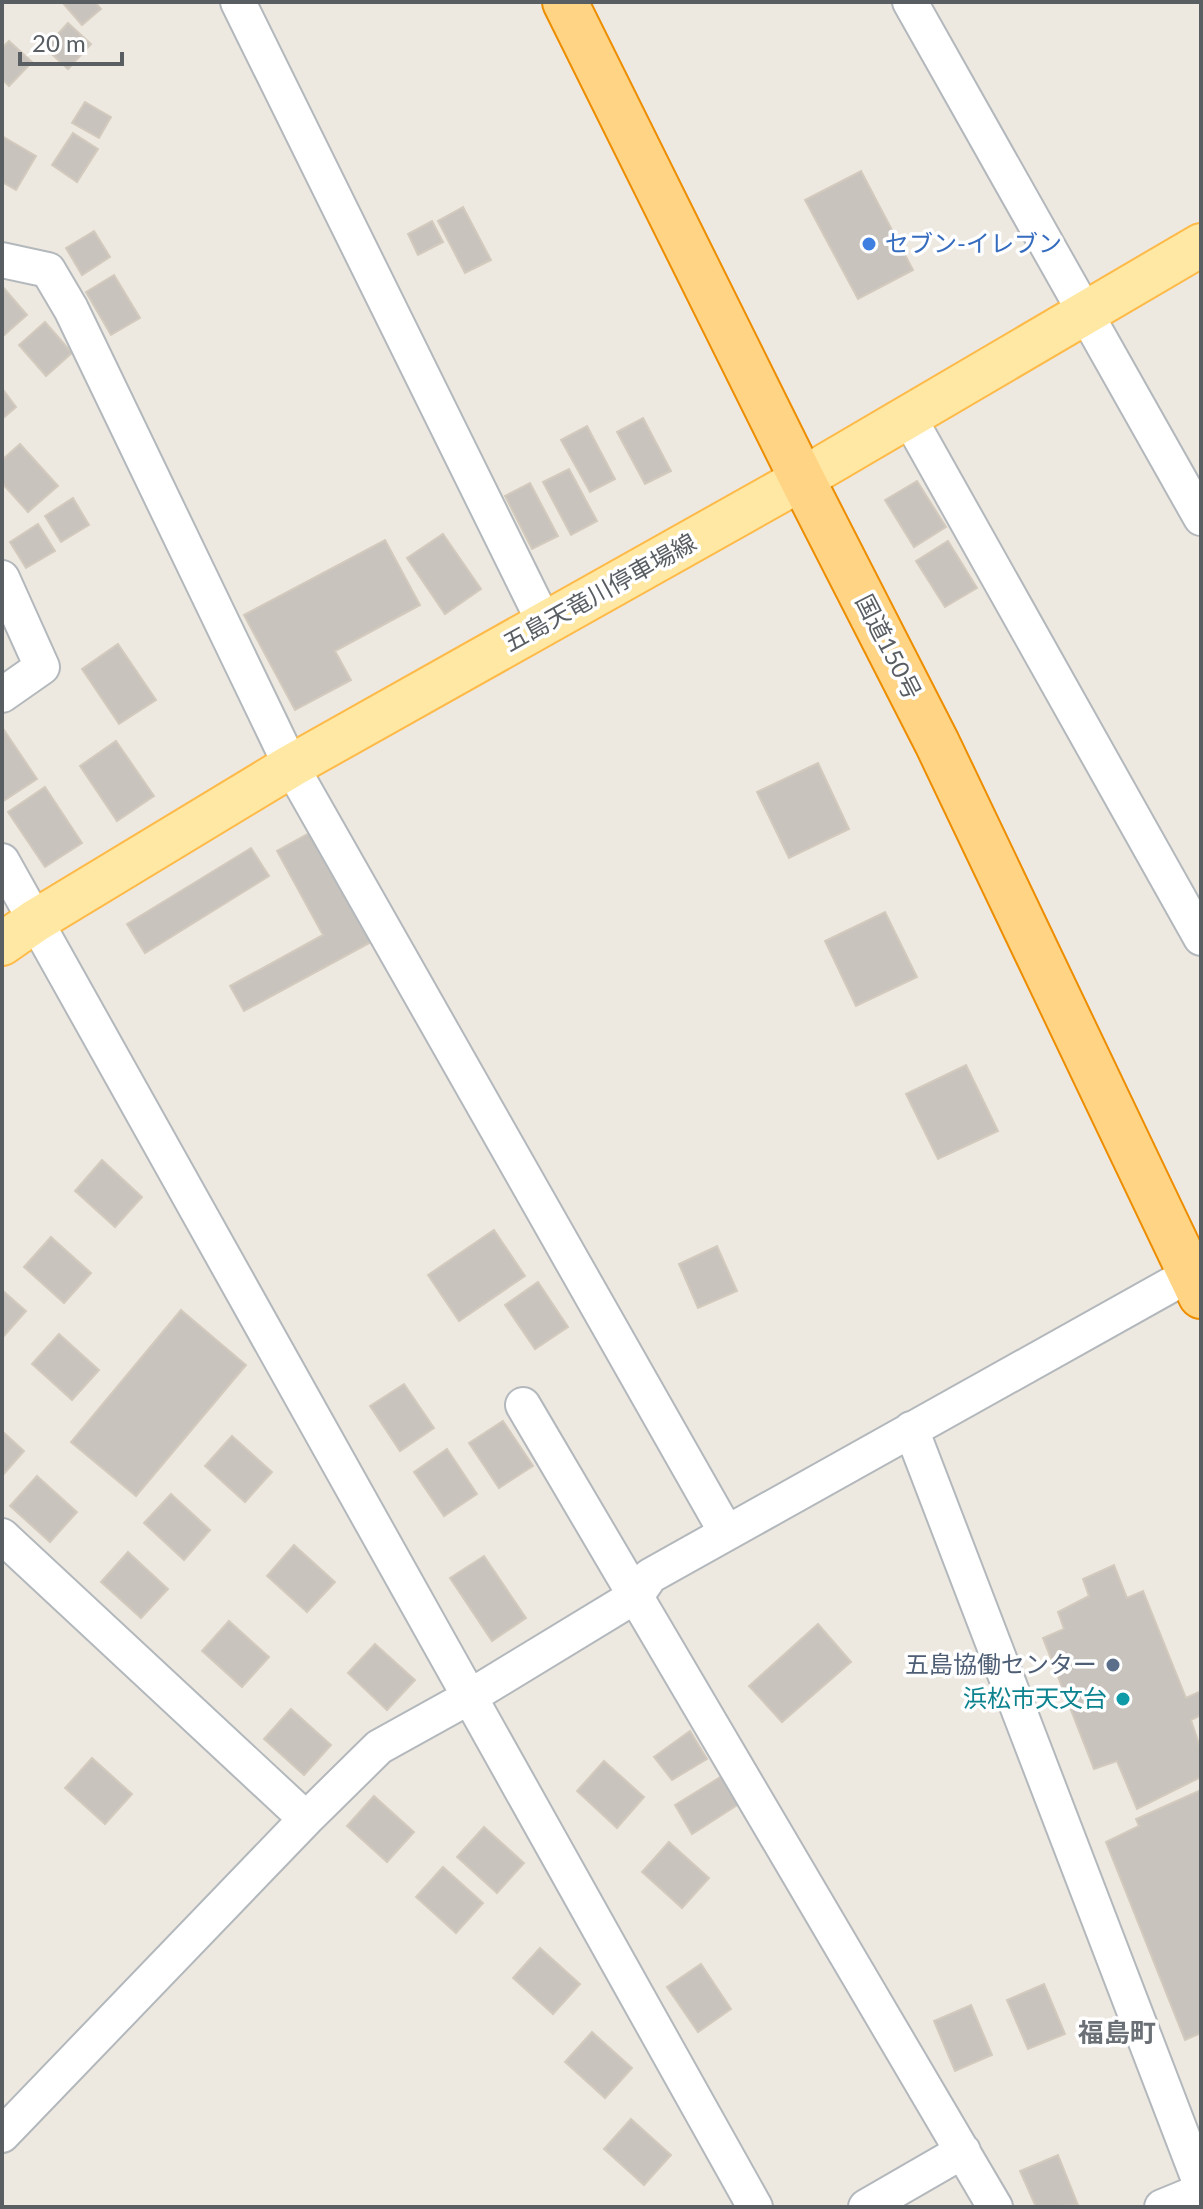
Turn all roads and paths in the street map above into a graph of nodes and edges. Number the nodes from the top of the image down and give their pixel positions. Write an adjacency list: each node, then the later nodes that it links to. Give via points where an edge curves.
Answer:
1 (238, 2): 11 (street)
2 (565, 2): 8 (highway, 国道150号)
3 (910, 2): 6 (street)
4 (1201, 245): 6 (main road, 五島天竜川停車場線)
5 (2, 260): 13 (street, via 48,270 71,309)
6 (1083, 312): 7 (main road, 五島天竜川停車場線); 9 (street)
7 (908, 416): 8 (main road, 五島天竜川停車場線); 16 (street)
8 (802, 479): 11 (main road, 五島天竜川停車場線); 17 (highway, 国道150号, via 937,743)
9 (1201, 518)
10 (2, 578): 12 (street, via 42,667)
11 (545, 624): 13 (main road, 五島天竜川停車場線)
12 (2, 695)
13 (291, 766): 15 (main road, 五島天竜川停車場線); 20 (street)
14 (2, 861): 15 (street)
15 (18, 932): 23 (street)
16 (1201, 938)
17 (1197, 1279): 19 (street)
18 (523, 1405): 22 (street)
19 (911, 1429): 20 (street); 27 (street)
20 (726, 1532): 22 (street, via 650,1576)
21 (2, 1536): 24 (street)
22 (637, 1595): 23 (street); 26 (street)
23 (471, 1696): 24 (street, via 379,1747); 29 (street)
24 (306, 1819): 25 (street)
25 (2, 2135)
26 (963, 2151): 30 (street); 31 (street)
27 (1201, 2185)
28 (1201, 2191): 32 (street)
29 (755, 2207)
30 (866, 2207)
31 (995, 2207)
32 (1162, 2207)

